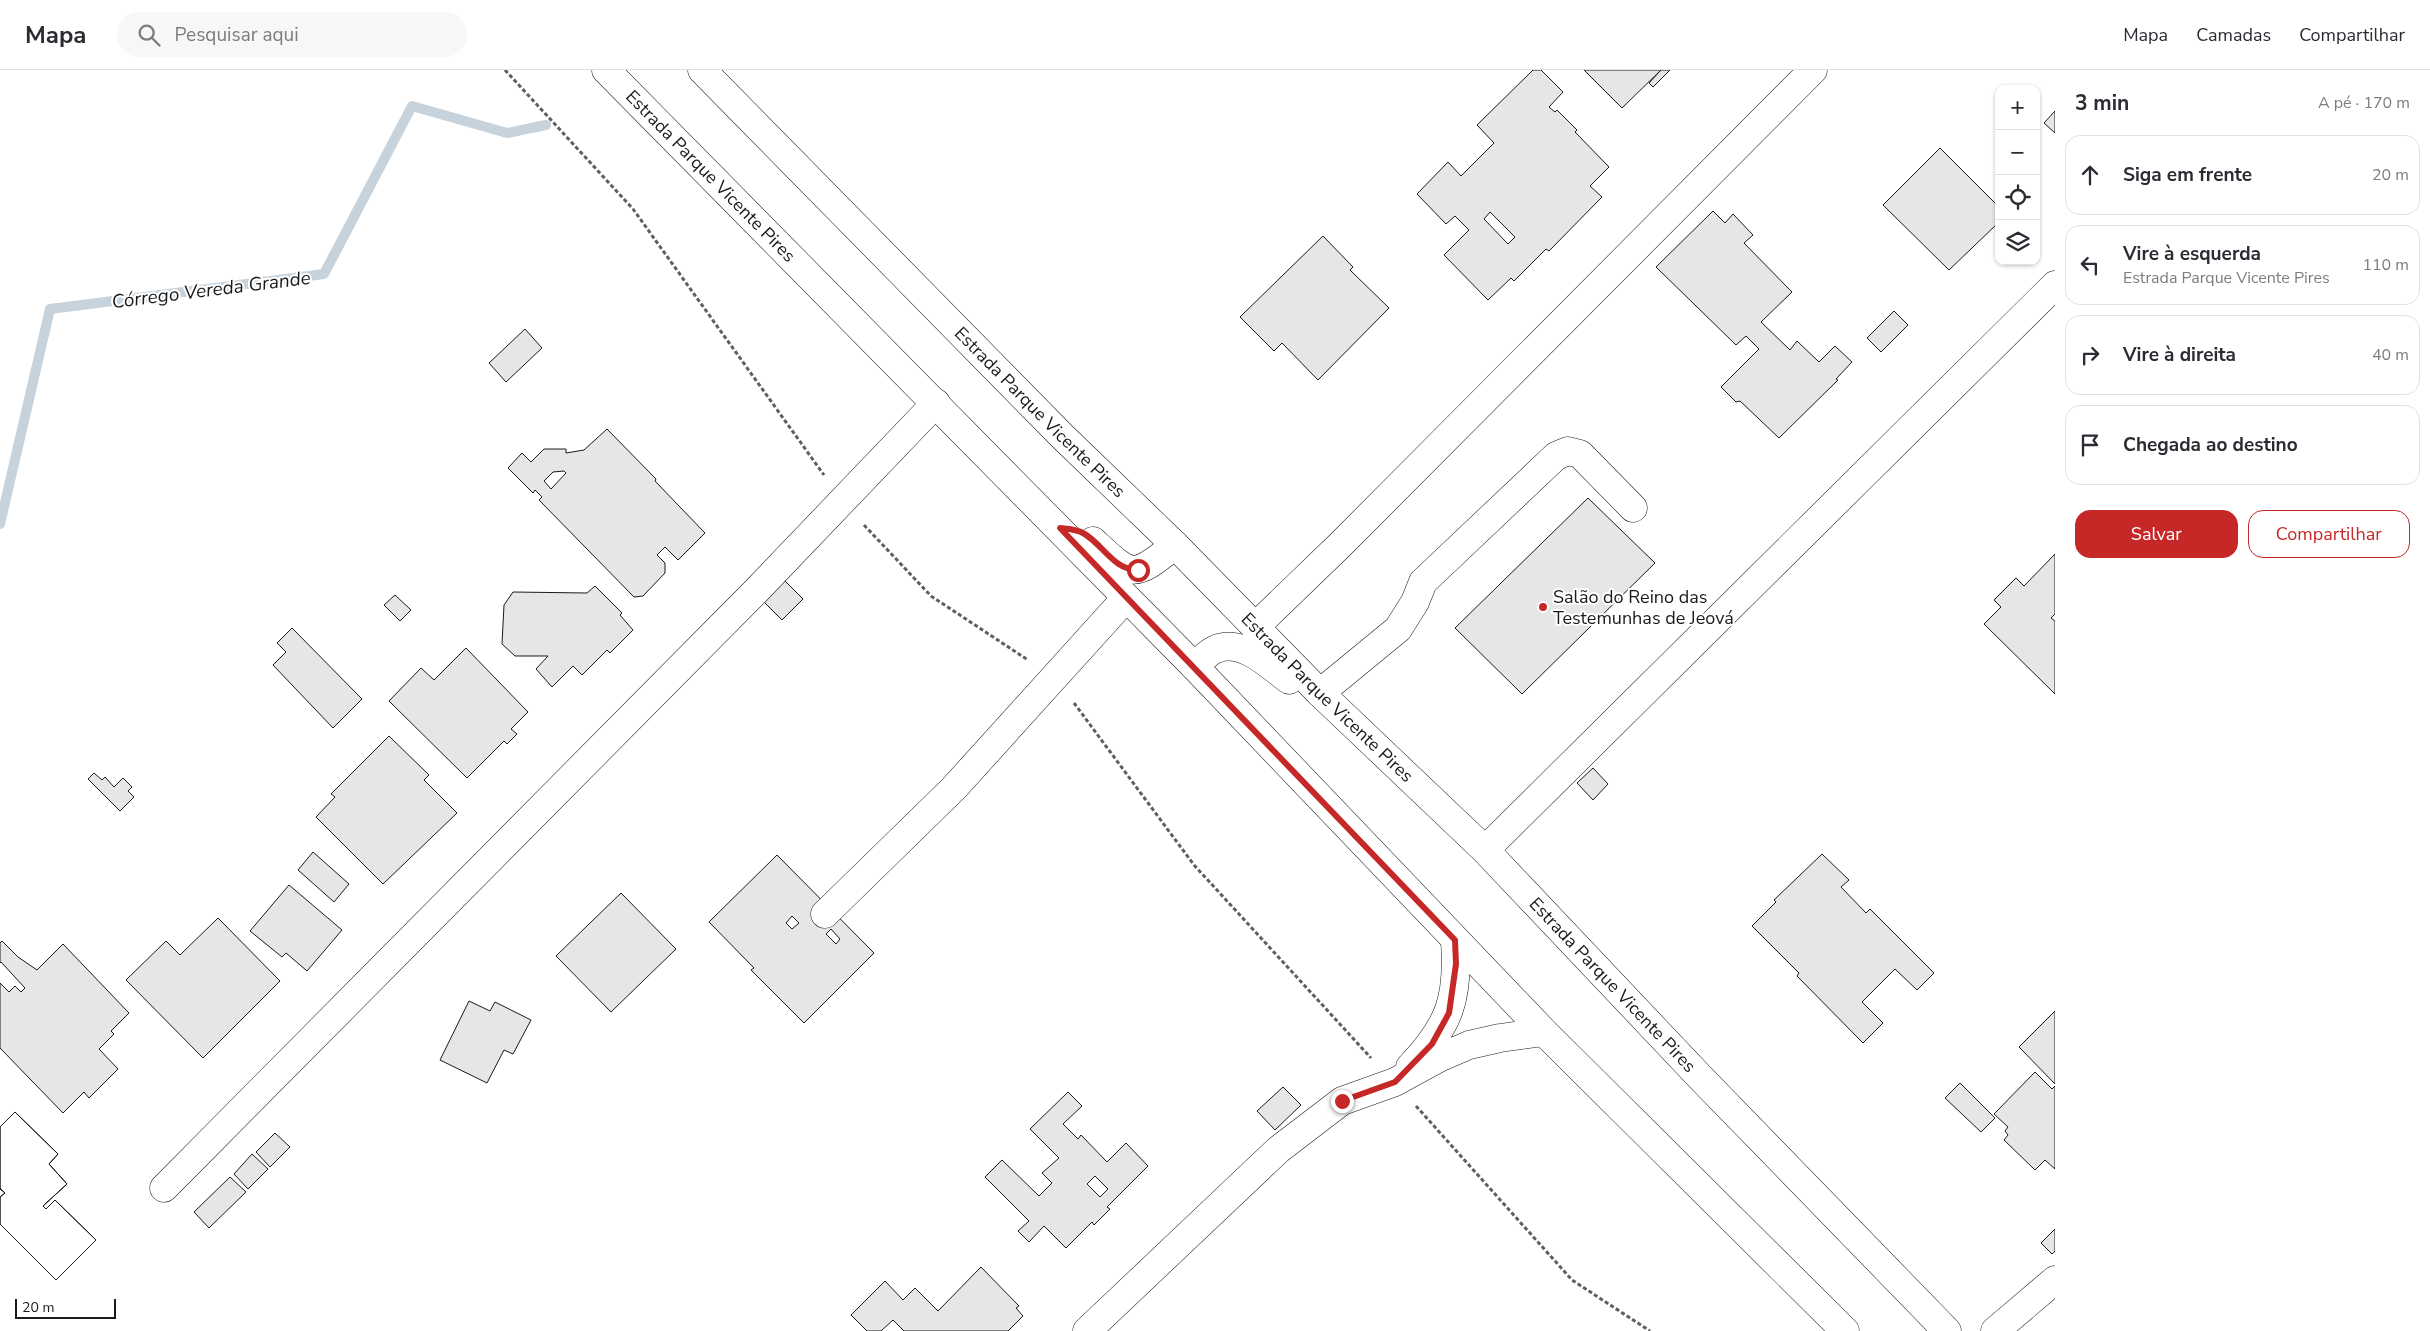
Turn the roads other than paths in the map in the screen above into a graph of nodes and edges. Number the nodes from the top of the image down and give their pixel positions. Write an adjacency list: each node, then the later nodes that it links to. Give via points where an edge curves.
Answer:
1 (606, 70): 5 (street, Estrada Parque Vicente Pires)
2 (702, 70): 8 (street, Estrada Parque Vicente Pires, via 1062,436)
3 (1813, 70): 10 (street, via 1340,545)
4 (2055, 285): 13 (street)
5 (936, 403): 7 (street, Estrada Parque Vicente Pires); 18 (street, via 750,597)
6 (1633, 508): 12 (street, via 1580,454 1568,451 1556,456 1423,582 1398,629)
7 (1060, 528): 8 (street, via 1085,534 1119,565 1131,570 1148,568); 9 (street, Estrada Parque Vicente Pires)
8 (1175, 545): 10 (street, Estrada Parque Vicente Pires)
9 (1126, 598): 11 (street, Estrada Parque Vicente Pires); 14 (street, via 954,788)
10 (1255, 626): 12 (street, Estrada Parque Vicente Pires)
11 (1194, 666): 12 (street, via 1214,649 1232,644 1251,653 1315,699); 15 (street, Estrada Parque Vicente Pires)
12 (1326, 698): 13 (street, Estrada Parque Vicente Pires)
13 (1485, 850): 22 (street, Estrada Parque Vicente Pires)
14 (825, 914)
15 (1455, 940): 16 (street, Estrada Parque Vicente Pires); 17 (street, via 1456,964 1449,1013 1432,1044)
16 (1544, 1032): 17 (street, via 1470,1045); 21 (street, Estrada Parque Vicente Pires)
17 (1395, 1082): 20 (street, via 1342,1101 1278,1150)
18 (164, 1188)
19 (2055, 1280): 23 (street)
20 (1087, 1331)
21 (1844, 1331)
22 (1947, 1331)
23 (1995, 1331)

